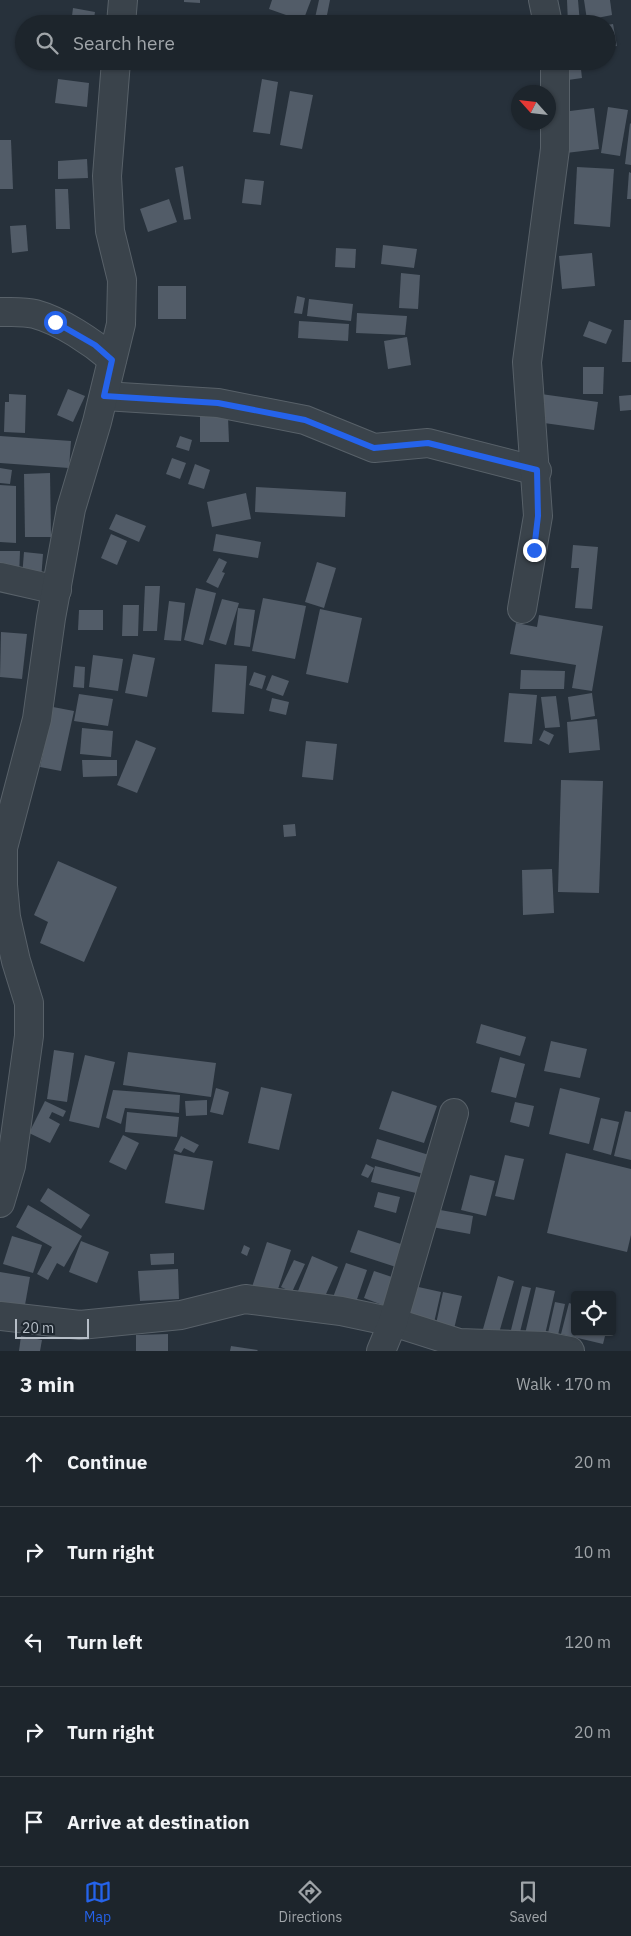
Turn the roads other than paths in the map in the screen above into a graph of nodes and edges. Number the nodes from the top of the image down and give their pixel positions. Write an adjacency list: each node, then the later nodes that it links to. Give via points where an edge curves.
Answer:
1 (123, 0): 3 (street)
2 (543, 0): 4 (street)
3 (122, 15)
4 (546, 15)
5 (115, 70): 8 (street, via 107,176 110,231 122,280 121,324)
6 (555, 70): 10 (street, via 555,149 527,362)
7 (0, 312): 8 (street, via 34,314 55,322 95,345)
8 (112, 360): 9 (street)
9 (104, 396): 10 (street, via 218,403 305,420 374,448 428,443); 12 (street, via 71,509)
10 (537, 470): 13 (street, via 538,516)
11 (0, 577): 12 (street)
12 (57, 590): 15 (street, via 37,718 3,848 6,917 29,1003 29,1036 11,1166)
13 (522, 608)
14 (454, 1113): 17 (street)
15 (0, 1203)
16 (0, 1316): 17 (street, via 80,1325 181,1315 245,1299 341,1311)
17 (393, 1322): 18 (street); 19 (street, via 459,1343 546,1346)
18 (381, 1351)
19 (570, 1351)

